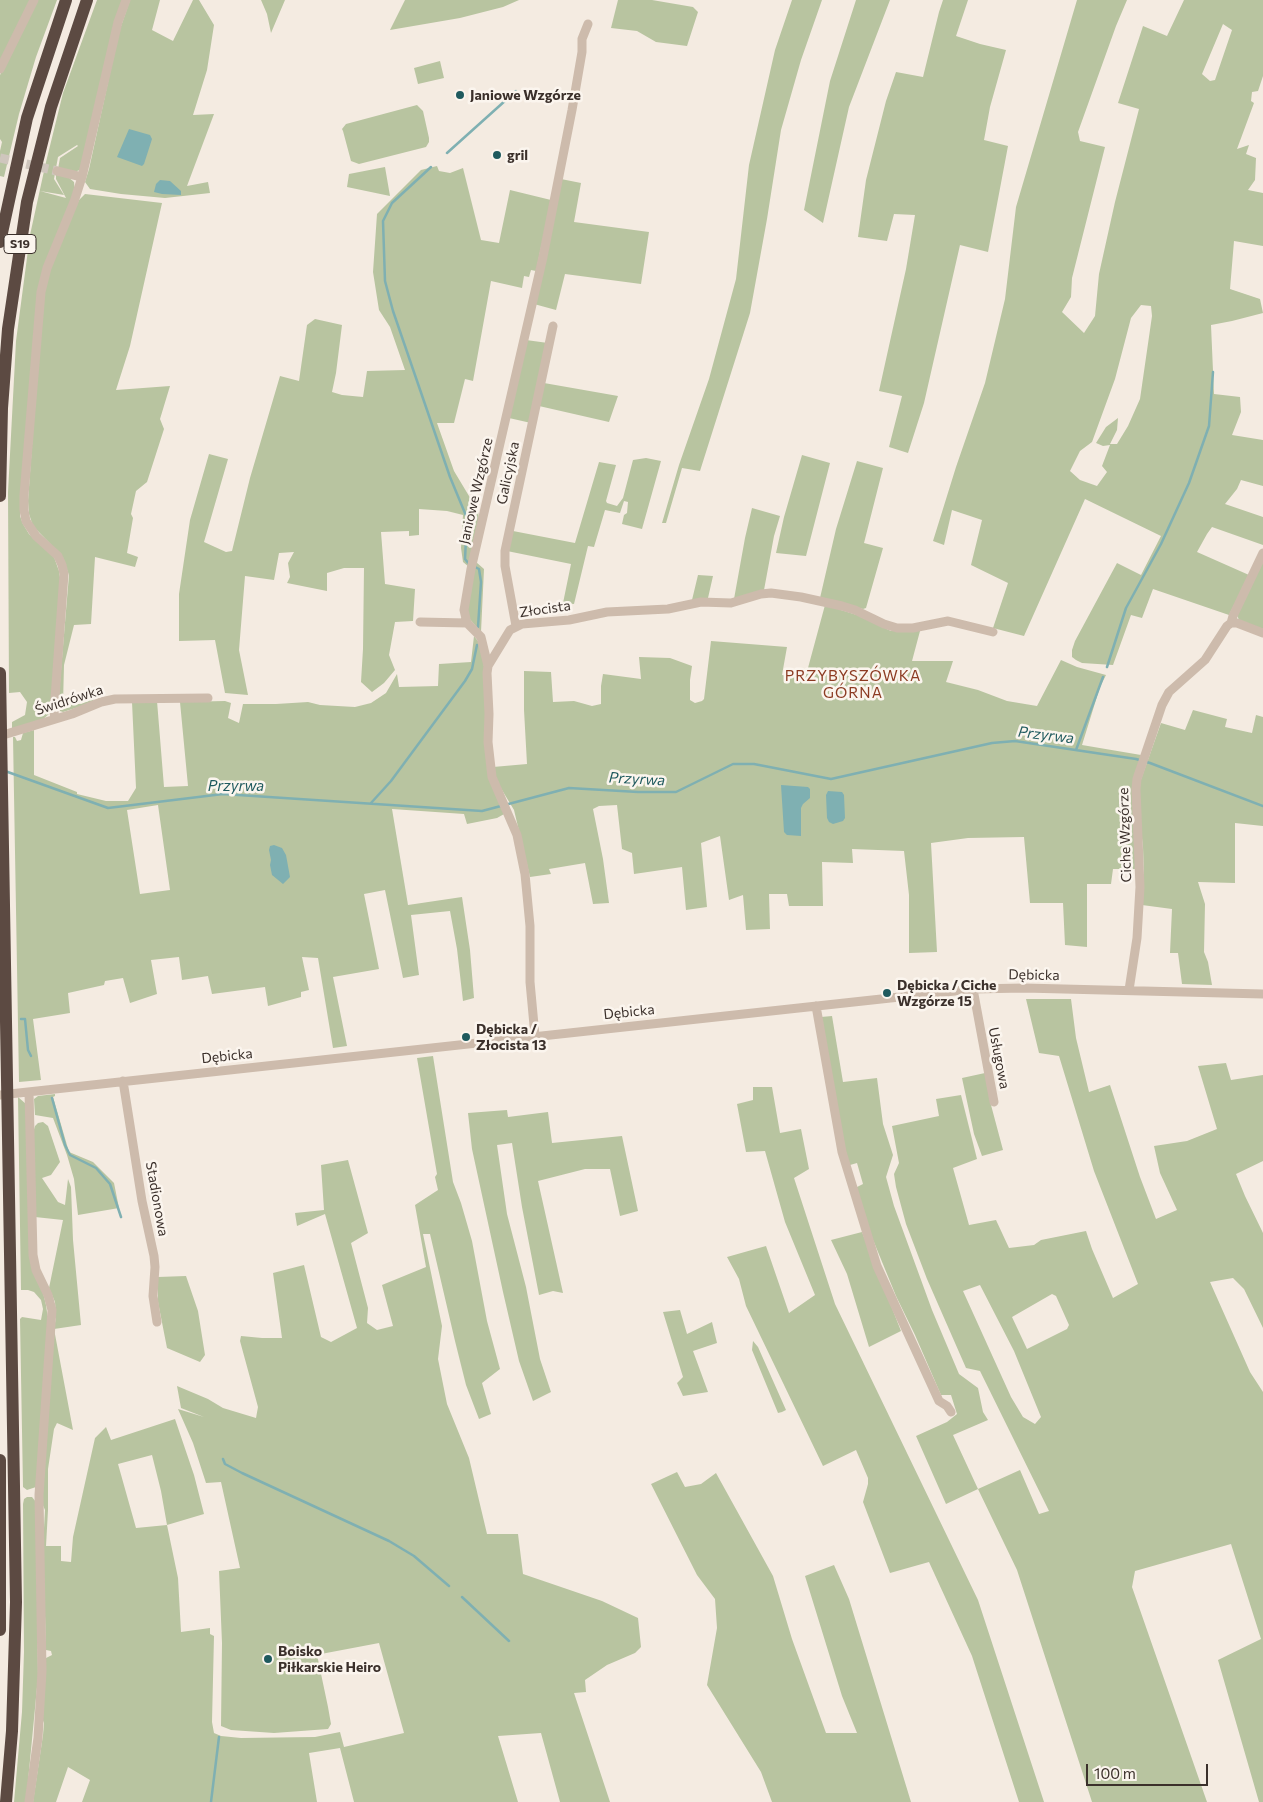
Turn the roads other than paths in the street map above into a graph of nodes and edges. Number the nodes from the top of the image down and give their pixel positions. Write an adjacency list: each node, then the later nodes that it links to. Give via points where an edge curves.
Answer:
1 (34, 0): 6 (street)
2 (66, 0): 9 (highway, S19, via 27,118)
3 (87, 0): 11 (highway, S19, via 51,107 27,202 8,329)
4 (126, 0): 8 (street)
5 (588, 24): 14 (street, Janiowe Wzgórze, via 582,39 572,110 543,258 471,569 464,610)
6 (0, 69)
7 (57, 171): 8 (street)
8 (82, 177): 23 (street, via 46,268 41,292 24,495 26,521 36,536 58,556 64,574)
9 (0, 242)
10 (553, 326): 16 (street, Galicyjska, via 505,551)
11 (0, 496)
12 (1263, 553): 15 (street, Ciche Wzgórze)
13 (420, 622): 14 (street)
14 (467, 623): 19 (street, via 481,637)
15 (1232, 623): 18 (street); 26 (street, Ciche Wzgórze, via 1223,631 1205,660 1166,696 1142,766 1136,789 1139,912)
16 (516, 626): 17 (street, Złocista, via 607,612 668,609 701,602 730,603 771,593 845,607 897,628 948,621); 19 (street, Złocista, via 504,637)
17 (993, 632)
18 (1263, 633)
19 (488, 666): 29 (street, Złocista, via 490,766 522,851 528,891)
20 (0, 673): 22 (highway)
21 (208, 698): 23 (street, Świdrówka, via 115,699)
22 (1, 713): 38 (highway, via 15,1641)
23 (55, 719): 24 (street, Świdrówka)
24 (0, 736)
25 (973, 989): 26 (street, Dębicka); 28 (street, Dębicka); 33 (street, Usługowa)
26 (1129, 990): 27 (street, Dębicka)
27 (1263, 994)
28 (816, 1006): 29 (street, Dębicka); 35 (street, via 842,1152 877,1266 939,1401)
29 (535, 1036): 30 (street, Dębicka)
30 (123, 1082): 31 (street, Dębicka); 34 (street, Stadionowa, via 155,1261 153,1296)
31 (29, 1092): 32 (street, Dębicka); 39 (street, via 31,1238 36,1270 52,1310 39,1495 42,1671 38,1738)
32 (0, 1095)
33 (994, 1102)
34 (157, 1322)
35 (951, 1412)
36 (0, 1460): 37 (highway)
37 (0, 1630)
38 (6, 1802)
39 (29, 1802)

